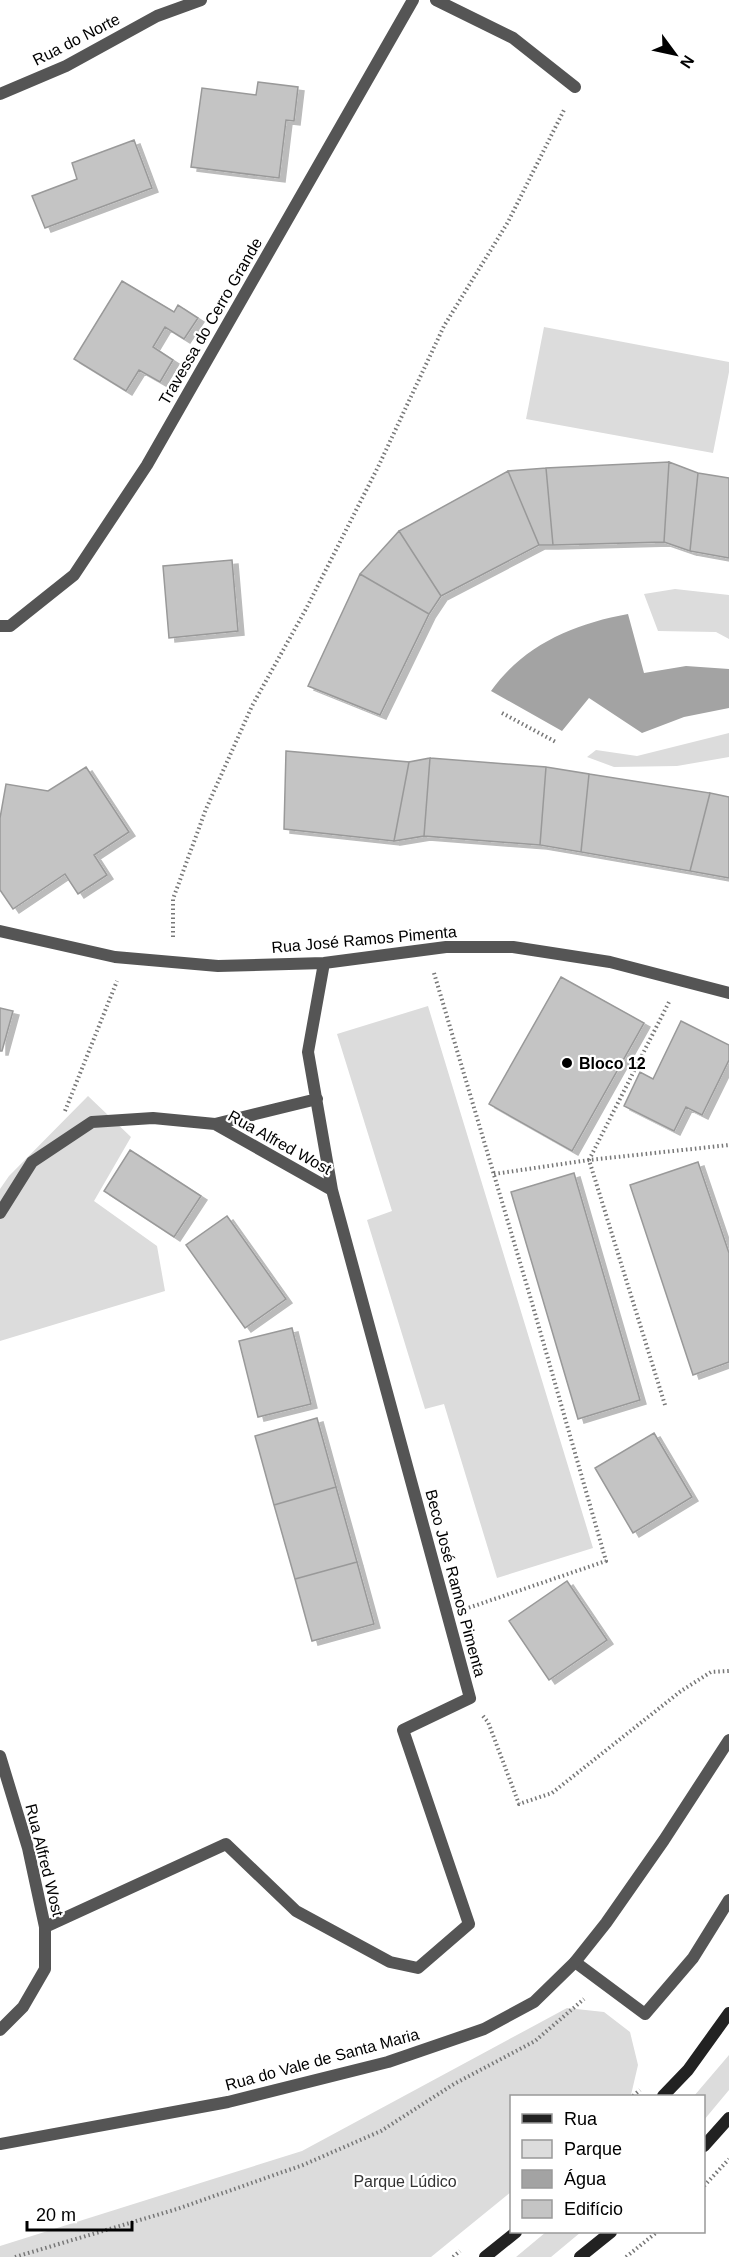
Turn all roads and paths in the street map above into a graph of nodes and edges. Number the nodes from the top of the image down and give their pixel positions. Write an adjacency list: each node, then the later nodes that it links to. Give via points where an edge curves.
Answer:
1 (201, 0): 5 (street, Rua do Norte, via 157,16 66,66)
2 (413, 0): 6 (street, Travessa do Cerro Grande, via 135,483 74,575 10,626)
3 (436, 0): 4 (street, via 513,38)
4 (575, 87): 12 (path, via 508,222 444,326 379,465 252,706 206,809 173,899)
5 (0, 94)
6 (0, 626)
7 (502, 713): 8 (path)
8 (556, 742)
9 (0, 932): 11 (street, Rua José Ramos Pimenta)
10 (427, 949): 13 (street, Rua José Ramos Pimenta); 14 (street, Rua José Ramos Pimenta, via 513,947 610,962); 21 (path)
11 (126, 958): 12 (street, Rua José Ramos Pimenta); 16 (path)
12 (174, 962): 13 (street, Rua José Ramos Pimenta, via 218,966)
13 (324, 963): 17 (street, Beco José Ramos Pimenta, via 308,1052)
14 (681, 980): 15 (street, Rua José Ramos Pimenta); 20 (path)
15 (729, 993)
16 (70, 1093)
17 (316, 1099): 18 (street); 22 (street, Beco José Ramos Pimenta)
18 (215, 1124): 22 (street, Rua Alfred Wost); 23 (street, Rua Alfred Wost, via 153,1118 92,1122 32,1162)
19 (729, 1145): 20 (path)
20 (589, 1160): 21 (path); 24 (path)
21 (494, 1174): 25 (path, via 606,1561)
22 (332, 1190): 25 (street, Beco José Ramos Pimenta)
23 (0, 1213)
24 (665, 1405)
25 (448, 1615): 27 (street, Beco José Ramos Pimenta)
26 (729, 1671): 27 (path, via 711,1672 681,1691 552,1793 519,1803 488,1722)
27 (470, 1698): 31 (street, Beco José Ramos Pimenta, via 403,1730 470,1923 418,1968 390,1962 296,1911 226,1844)
28 (729, 1740): 32 (street, Rua do Vale de Santa Maria, via 664,1840)
29 (0, 1756): 31 (street, Rua Alfred Wost, via 28,1848)
30 (729, 1900): 33 (street, via 693,1958 645,2014)
31 (45, 1927): 35 (street, Rua Alfred Wost, via 45,1969 23,2007)
32 (575, 1962): 33 (street); 38 (street, Rua do Vale de Santa Maria, via 534,2002 484,2029 388,2062 228,2102)
33 (603, 1983): 45 (path, via 535,2041 381,2131 303,2165 177,2209)
34 (729, 2013): 36 (main road)
35 (0, 2030)
36 (665, 2095)
37 (729, 2118): 39 (main road)
38 (0, 2144)
39 (705, 2145)
40 (729, 2159): 41 (path)
41 (705, 2185)
42 (515, 2233): 46 (main road)
43 (610, 2233): 47 (main road)
44 (656, 2233): 48 (path)
45 (15, 2257)
46 (485, 2257)
47 (580, 2257)
48 (626, 2257)

